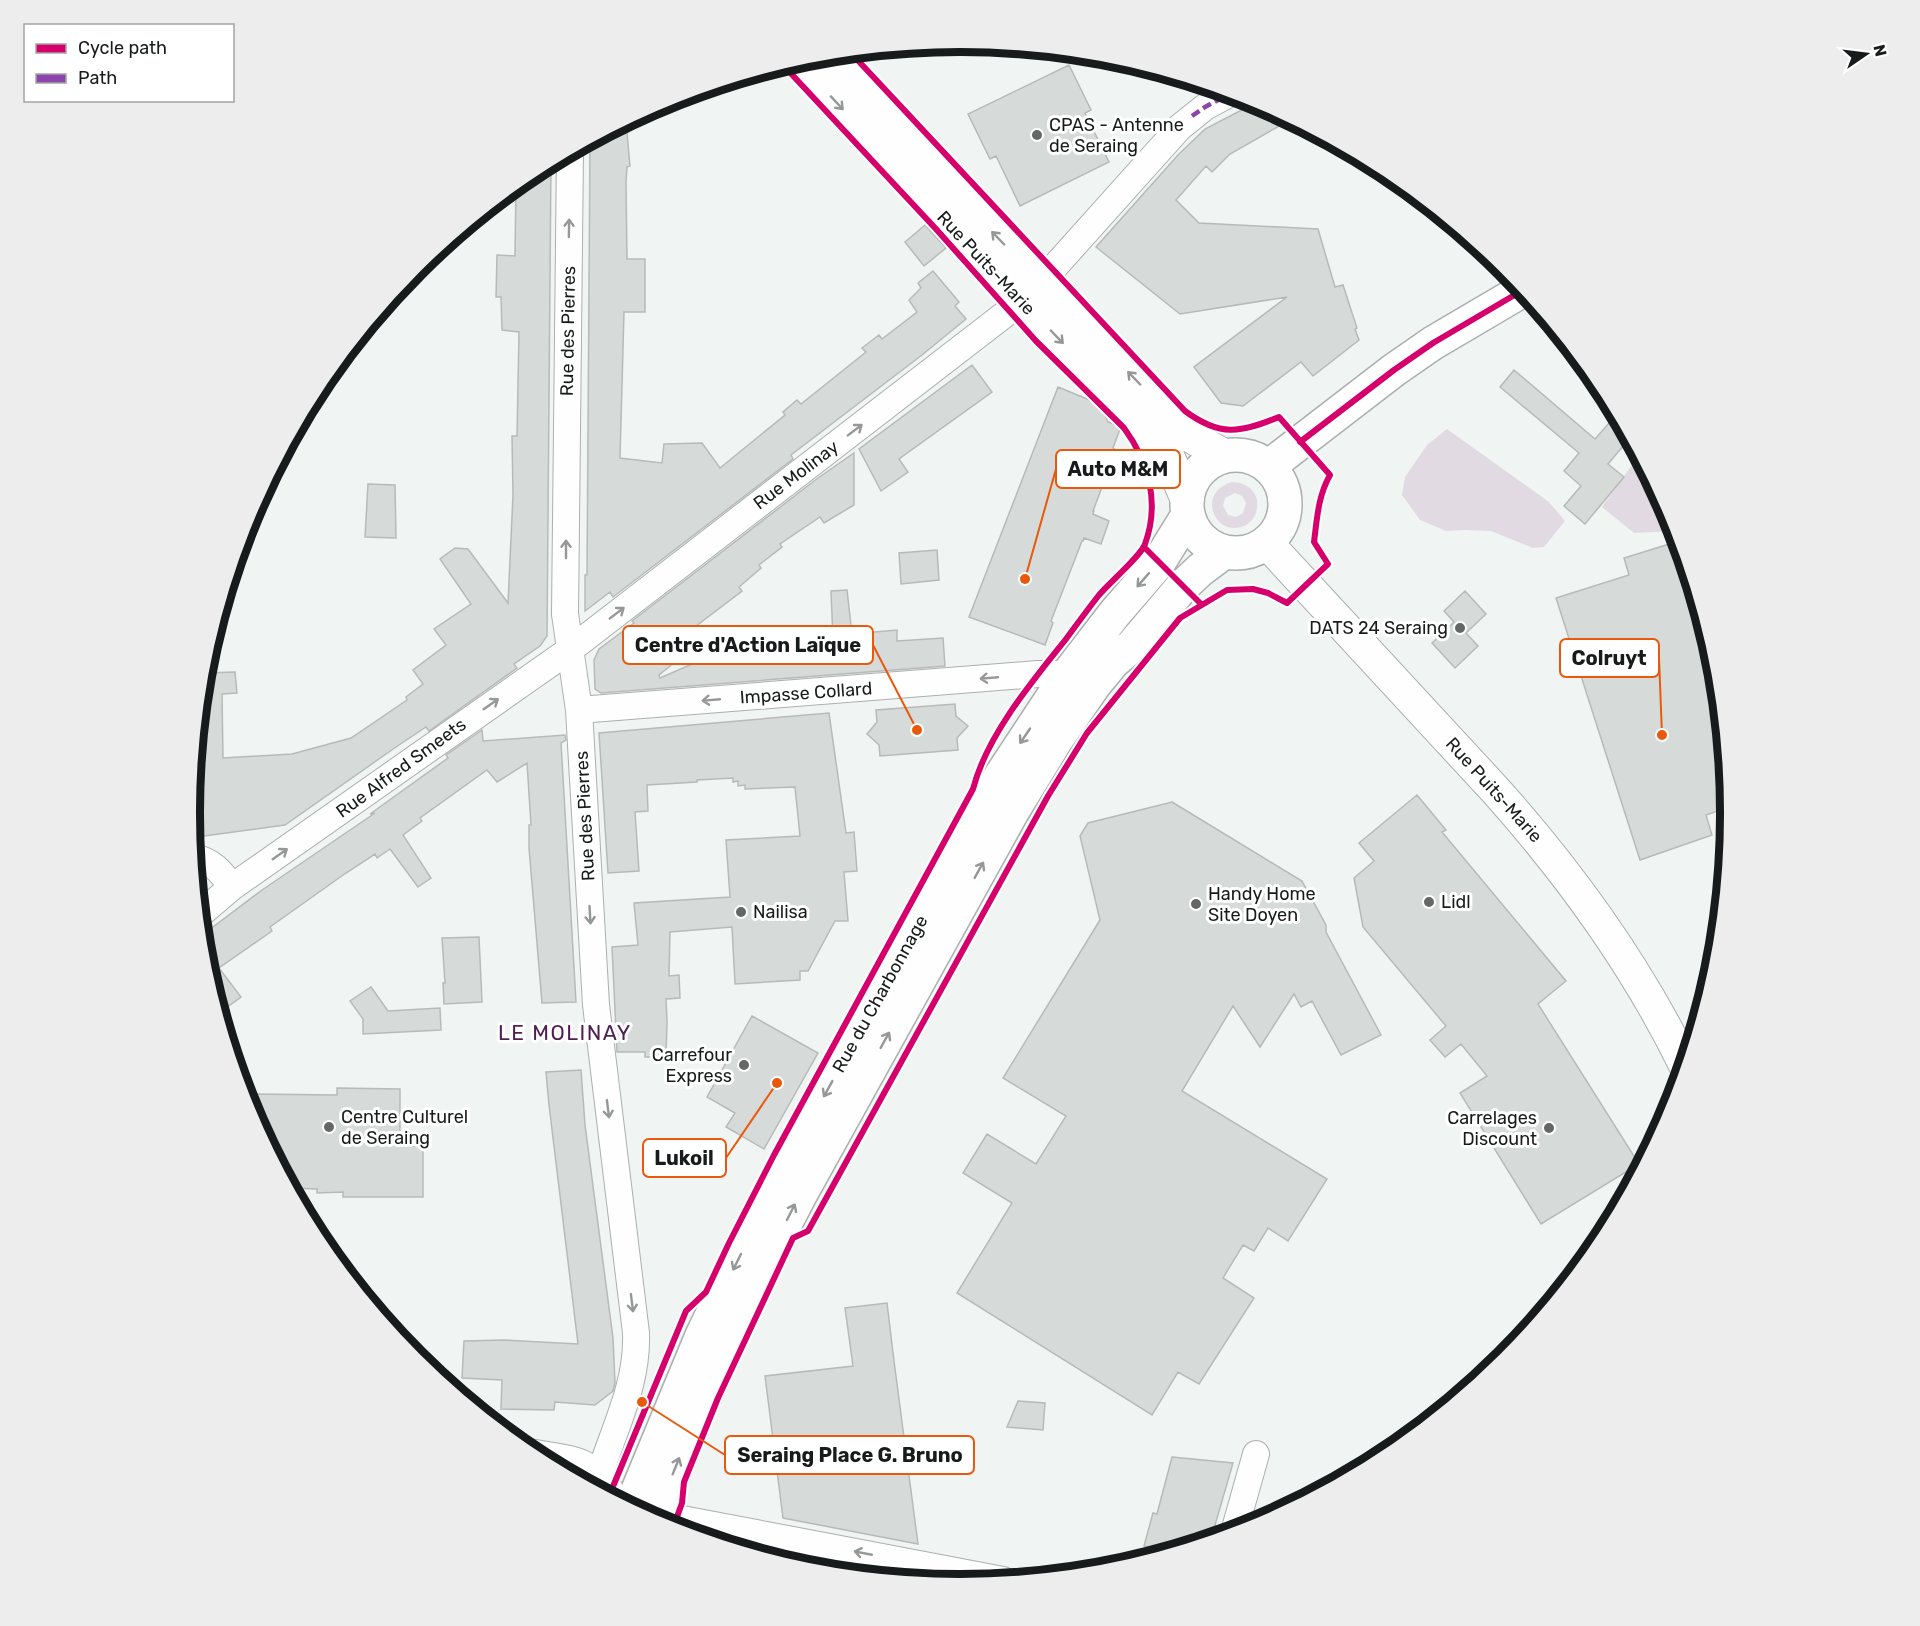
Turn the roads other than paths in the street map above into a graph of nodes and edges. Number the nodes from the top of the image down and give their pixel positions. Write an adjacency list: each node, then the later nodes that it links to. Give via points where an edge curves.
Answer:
1 (836, 63): 5 (street, Rue Puits-Marie, one-way to 1, via 972,210)
2 (805, 69): 5 (street, Rue Puits-Marie, one-way to 5)
3 (1220, 99): 5 (street, Rue Molinay, via 1180,127)
4 (570, 160): 12 (street, Rue des Pierres, one-way to 4, via 565,614)
5 (1032, 292): 7 (street, Rue Puits-Marie, one-way to 5, via 1190,436); 9 (street, Rue Puits-Marie, one-way to 9, via 1166,451); 12 (street, Rue Molinay, one-way to 5)
6 (1516, 294): 8 (main road, via 1414,357)
7 (1225, 456): 8 (main road, via 1240,455); 9 (main road, Rue du Charbonnage, via 1210,462 1194,477)
8 (1268, 467): 10 (main road, via 1281,484 1285,505 1283,519)
9 (1188, 507): 11 (main road, via 1195,531); 13 (main road, Rue du Charbonnage, one-way to 13, via 1159,562)
10 (1266, 543): 11 (main road, via 1246,552); 18 (street, Rue Puits-Marie, via 1541,842 1621,952)
11 (1224, 552): 24 (main road, Rue du Charbonnage, one-way to 11, via 795,1204 1028,783 1076,709 1113,662 1200,570)
12 (571, 649): 14 (street, Rue des Pierres); 16 (street, Rue Alfred Smeets, one-way to 12)
13 (1068, 674): 14 (street, Impasse Collard, one-way to 14); 23 (main road, Rue du Charbonnage, one-way to 23, via 998,780 769,1196 701,1338 655,1447)
14 (579, 710): 21 (street, Rue des Pierres, one-way to 21, via 596,1005 637,1351 631,1384)
15 (201, 859): 16 (street, via 220,870)
16 (232, 887): 17 (street, Rue Alfred Smeets)
17 (206, 909)
18 (1681, 1055)
19 (1256, 1454): 26 (street)
20 (556, 1457): 21 (street, via 576,1461)
21 (600, 1473): 22 (street)
22 (607, 1486)
23 (649, 1507)
24 (651, 1507)
25 (672, 1517): 27 (street, one-way to 25)
26 (1237, 1521)
27 (969, 1574)

